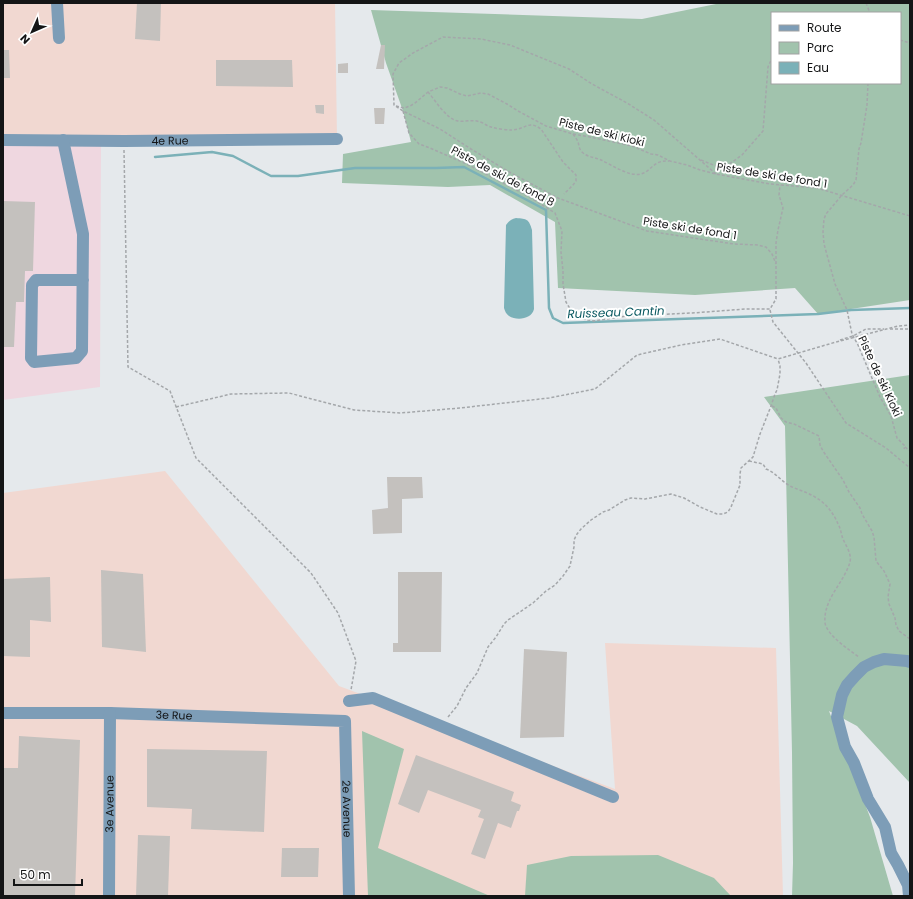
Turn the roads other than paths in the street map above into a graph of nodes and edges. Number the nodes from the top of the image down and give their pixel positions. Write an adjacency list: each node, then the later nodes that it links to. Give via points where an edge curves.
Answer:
1 (57, 3): 2 (street)
2 (59, 38)
3 (337, 139): 5 (street, 4e Rue)
4 (3, 140): 5 (street, 4e Rue)
5 (63, 140): 6 (street, via 83,234)
6 (83, 280): 6 (street, via 82,351 76,358 34,362 31,358 32,285 36,280)
7 (910, 662): 15 (street, via 884,659 864,667 847,685 836,717 845,747 868,799 885,827 891,853 908,885)
8 (349, 701): 12 (street, via 373,698)
9 (3, 713): 10 (street, 3e Rue)
10 (110, 713): 11 (street, 3e Rue); 13 (street, 3e Avenue)
11 (345, 721): 14 (street, 2e Avenue)
12 (613, 797)
13 (109, 896)
14 (349, 896)
15 (909, 896)

